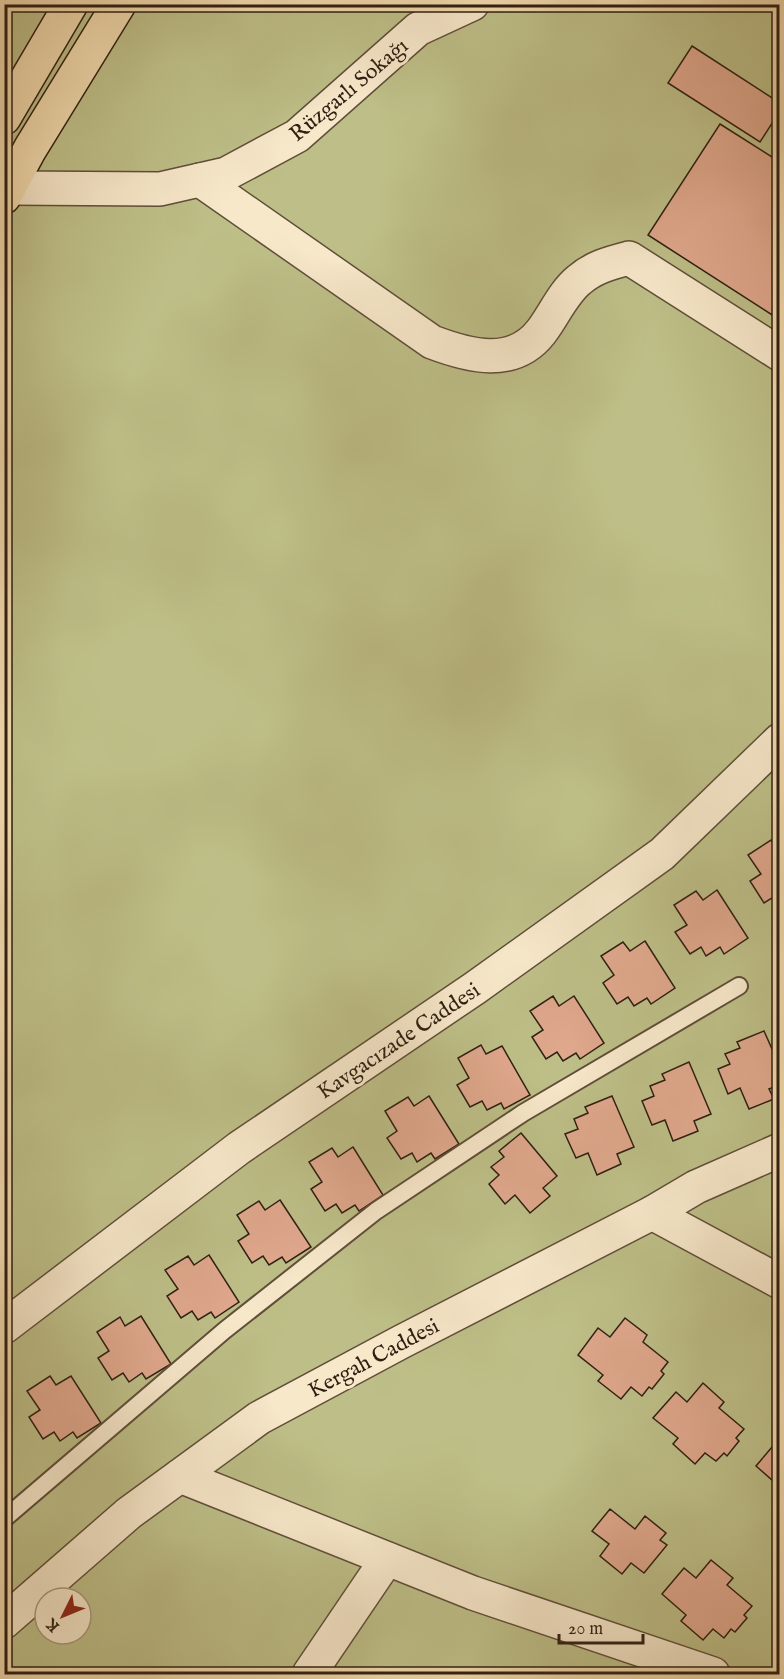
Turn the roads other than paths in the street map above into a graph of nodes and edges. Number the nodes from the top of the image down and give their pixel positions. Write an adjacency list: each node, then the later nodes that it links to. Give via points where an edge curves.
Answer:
1 (71, 4): 4 (main road)
2 (119, 4): 6 (main road)
3 (472, 4): 5 (street, Rüzgarlı Sokağı, via 418,29 297,136 226,174)
4 (4, 118)
5 (200, 180): 6 (street, Rüzgarlı Sokağı, via 160,189); 7 (street, via 432,342 460,353 490,357 510,354 527,345 578,281 601,265 628,258)
6 (7, 192)
7 (780, 354)
8 (780, 740): 13 (street, Kavgacızade Caddesi, via 662,854 475,988 239,1148)
9 (739, 986): 15 (lane, via 523,1113 376,1211 225,1330)
10 (780, 1150): 11 (street, Kergah Caddesi, via 696,1187)
11 (652, 1213): 12 (street); 14 (street, Kergah Caddesi, via 259,1418)
12 (780, 1282)
13 (4, 1327)
14 (180, 1476): 16 (street); 17 (street, Kergah Caddesi, via 129,1513)
15 (4, 1519)
16 (387, 1559): 18 (street); 19 (street, via 473,1593)
17 (4, 1622)
18 (309, 1674)
19 (713, 1674)

